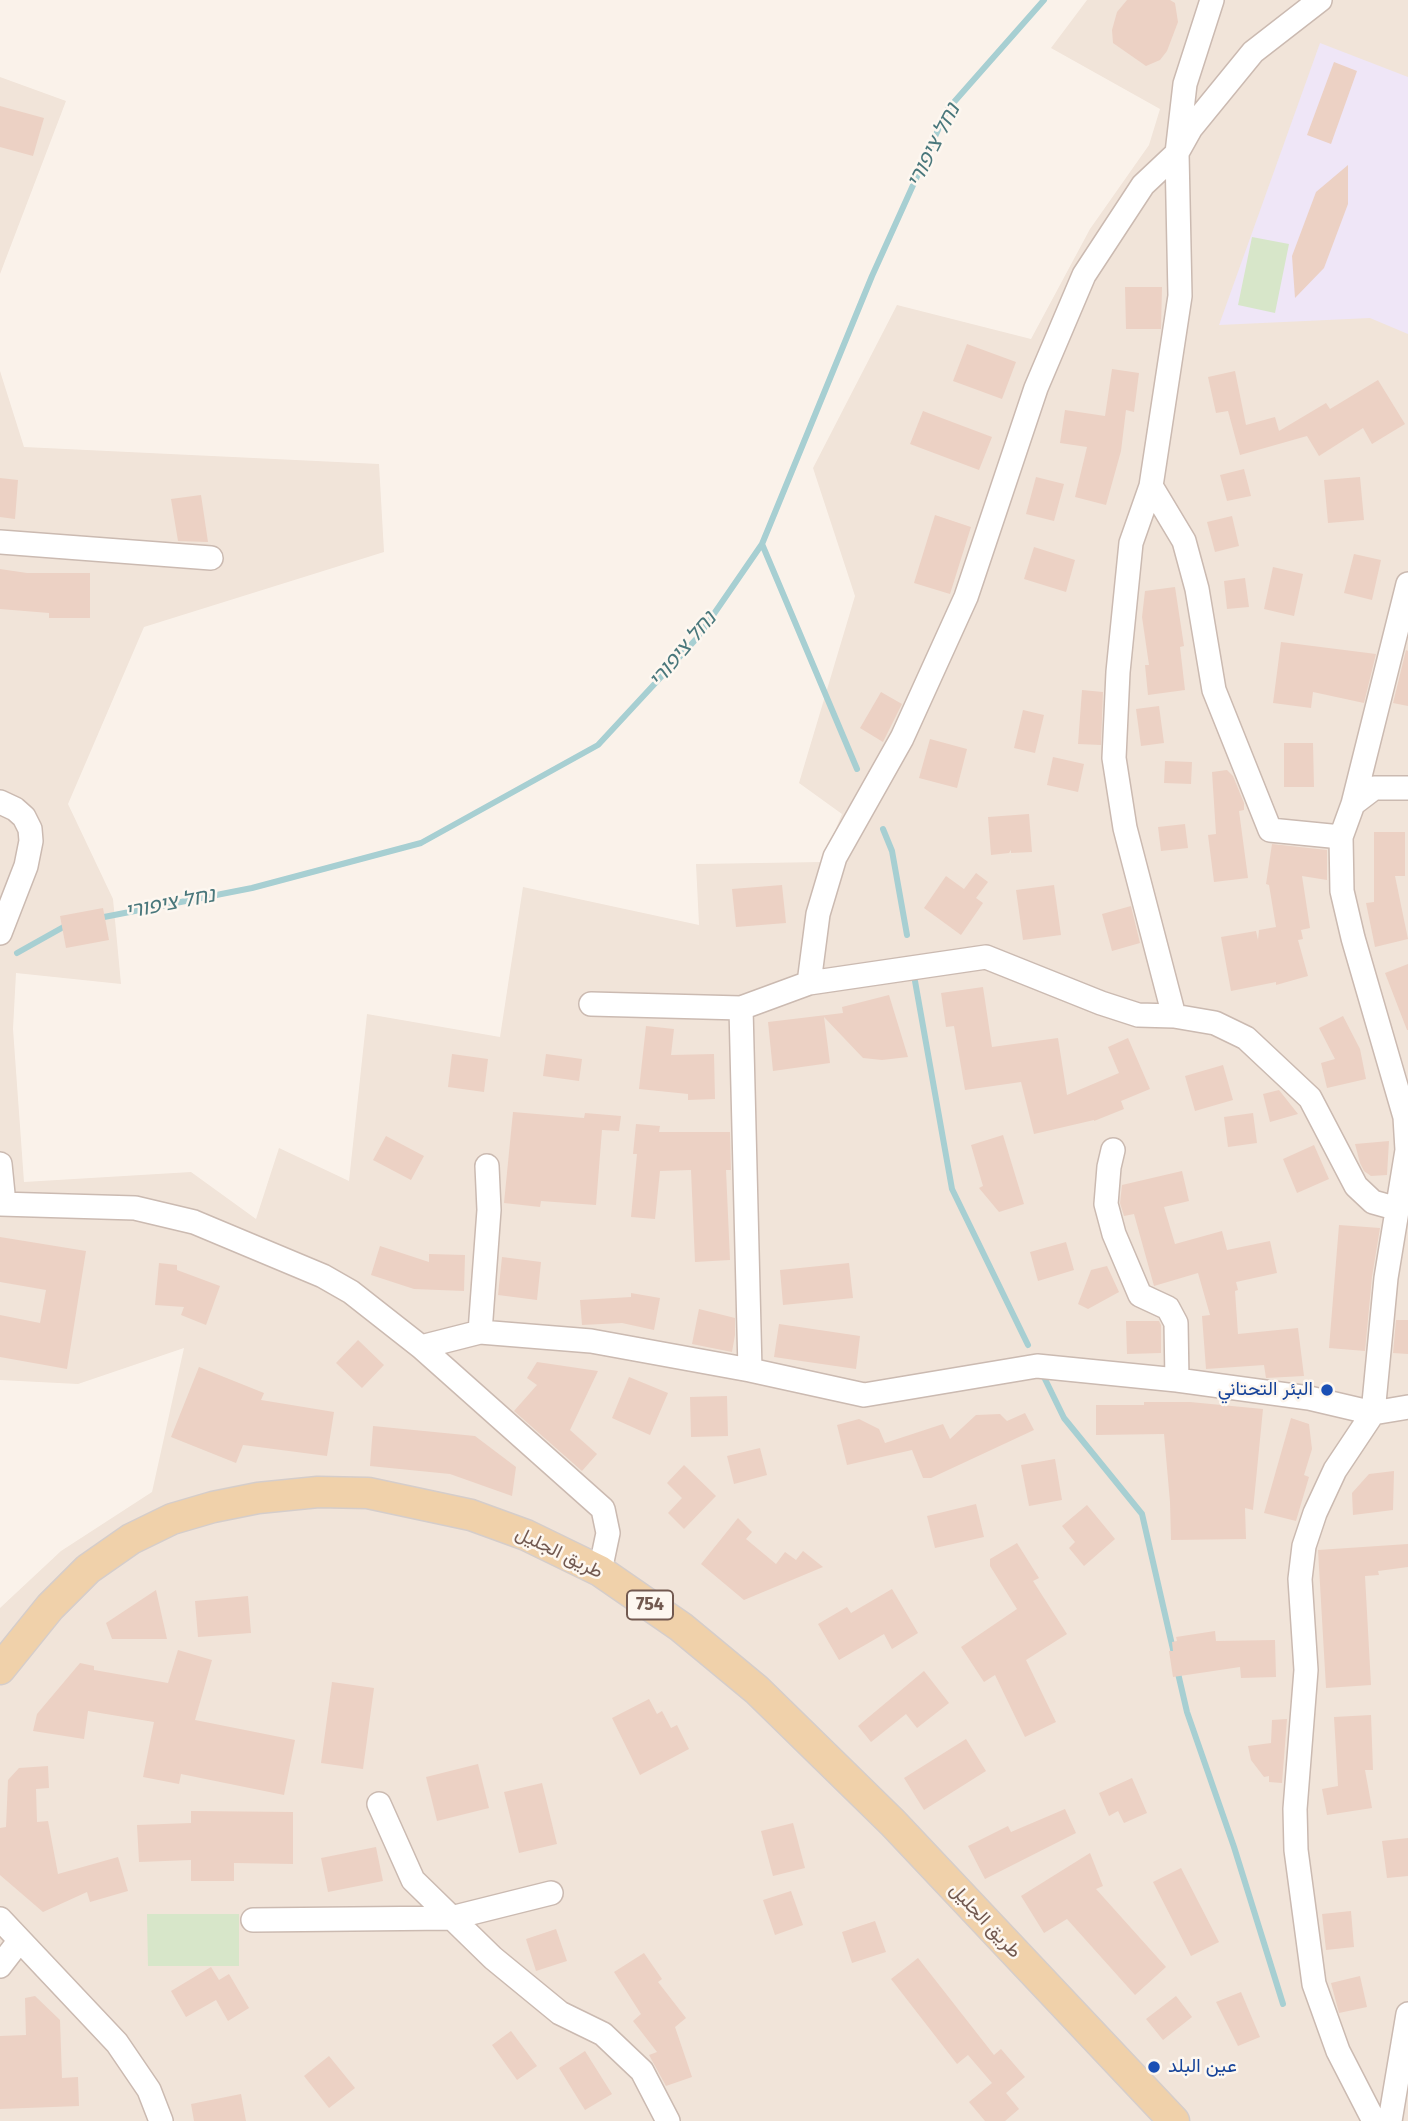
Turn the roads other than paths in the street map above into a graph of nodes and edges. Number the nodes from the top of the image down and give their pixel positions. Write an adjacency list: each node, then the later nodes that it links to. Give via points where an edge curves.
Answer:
1 (1212, 0): 3 (street, via 1185,85)
2 (1320, 0): 3 (street, via 1253,52 1191,128)
3 (1177, 153): 4 (street, via 1180,296); 13 (street, via 1143,185 1084,275 1036,388 966,597 902,738 835,857 818,914)
4 (1151, 486): 11 (street, via 1184,541 1214,690 1270,830); 16 (street, via 1131,543 1114,758 1125,828)
5 (0, 542): 6 (street)
6 (211, 558)
7 (1408, 584): 10 (street)
8 (1408, 788): 10 (street, via 1374,788)
9 (0, 802): 12 (street, via 24,817 31,841)
10 (1353, 804): 11 (street)
11 (1341, 837): 21 (street, via 1342,891 1405,1117 1407,1150)
12 (0, 933)
13 (809, 983): 15 (street); 16 (street, via 986,957 1138,1015)
14 (591, 1004): 15 (street)
15 (741, 1008): 24 (street)
16 (1174, 1016): 21 (street, via 1215,1023 1246,1038 1310,1098 1356,1186 1373,1202)
17 (1113, 1150): 25 (street, via 1106,1204 1114,1234 1140,1295 1168,1308 1176,1323)
18 (0, 1164): 20 (street)
19 (487, 1166): 22 (street, via 489,1210)
20 (2, 1204): 23 (street, via 135,1208 194,1222 323,1276 352,1292)
21 (1398, 1209): 27 (street)
22 (480, 1332): 23 (street); 24 (street, via 591,1341)
23 (421, 1347): 28 (street, via 603,1509 608,1533)
24 (750, 1370): 25 (street, via 863,1395 1037,1366)
25 (1177, 1380): 27 (street, via 1309,1398)
26 (1408, 1407): 27 (street)
27 (1373, 1413): 41 (street, via 1335,1470 1304,1546 1300,1579 1306,1670 1295,1809 1314,1984 1338,2052)
28 (600, 1571): 29 (main road, طريق الجليل / 754, via 526,1535 471,1515 418,1503 368,1493 258,1498 172,1519 131,1538 88,1569 50,1606); 40 (main road, طريق الجليل / 754, via 681,1626 757,1690 893,1823)
29 (0, 1669)
30 (379, 1804): 32 (street, via 413,1880)
31 (551, 1893): 32 (street)
32 (451, 1918): 34 (street); 39 (street, via 560,2013 603,2034 642,2071)
33 (0, 1919): 35 (street)
34 (253, 1920)
35 (20, 1940): 36 (street); 38 (street, via 117,2043 149,2090)
36 (0, 1966)
37 (1408, 2014): 42 (street)
38 (161, 2121)
39 (668, 2121)
40 (1174, 2121)
41 (1374, 2121)
42 (1390, 2121)

